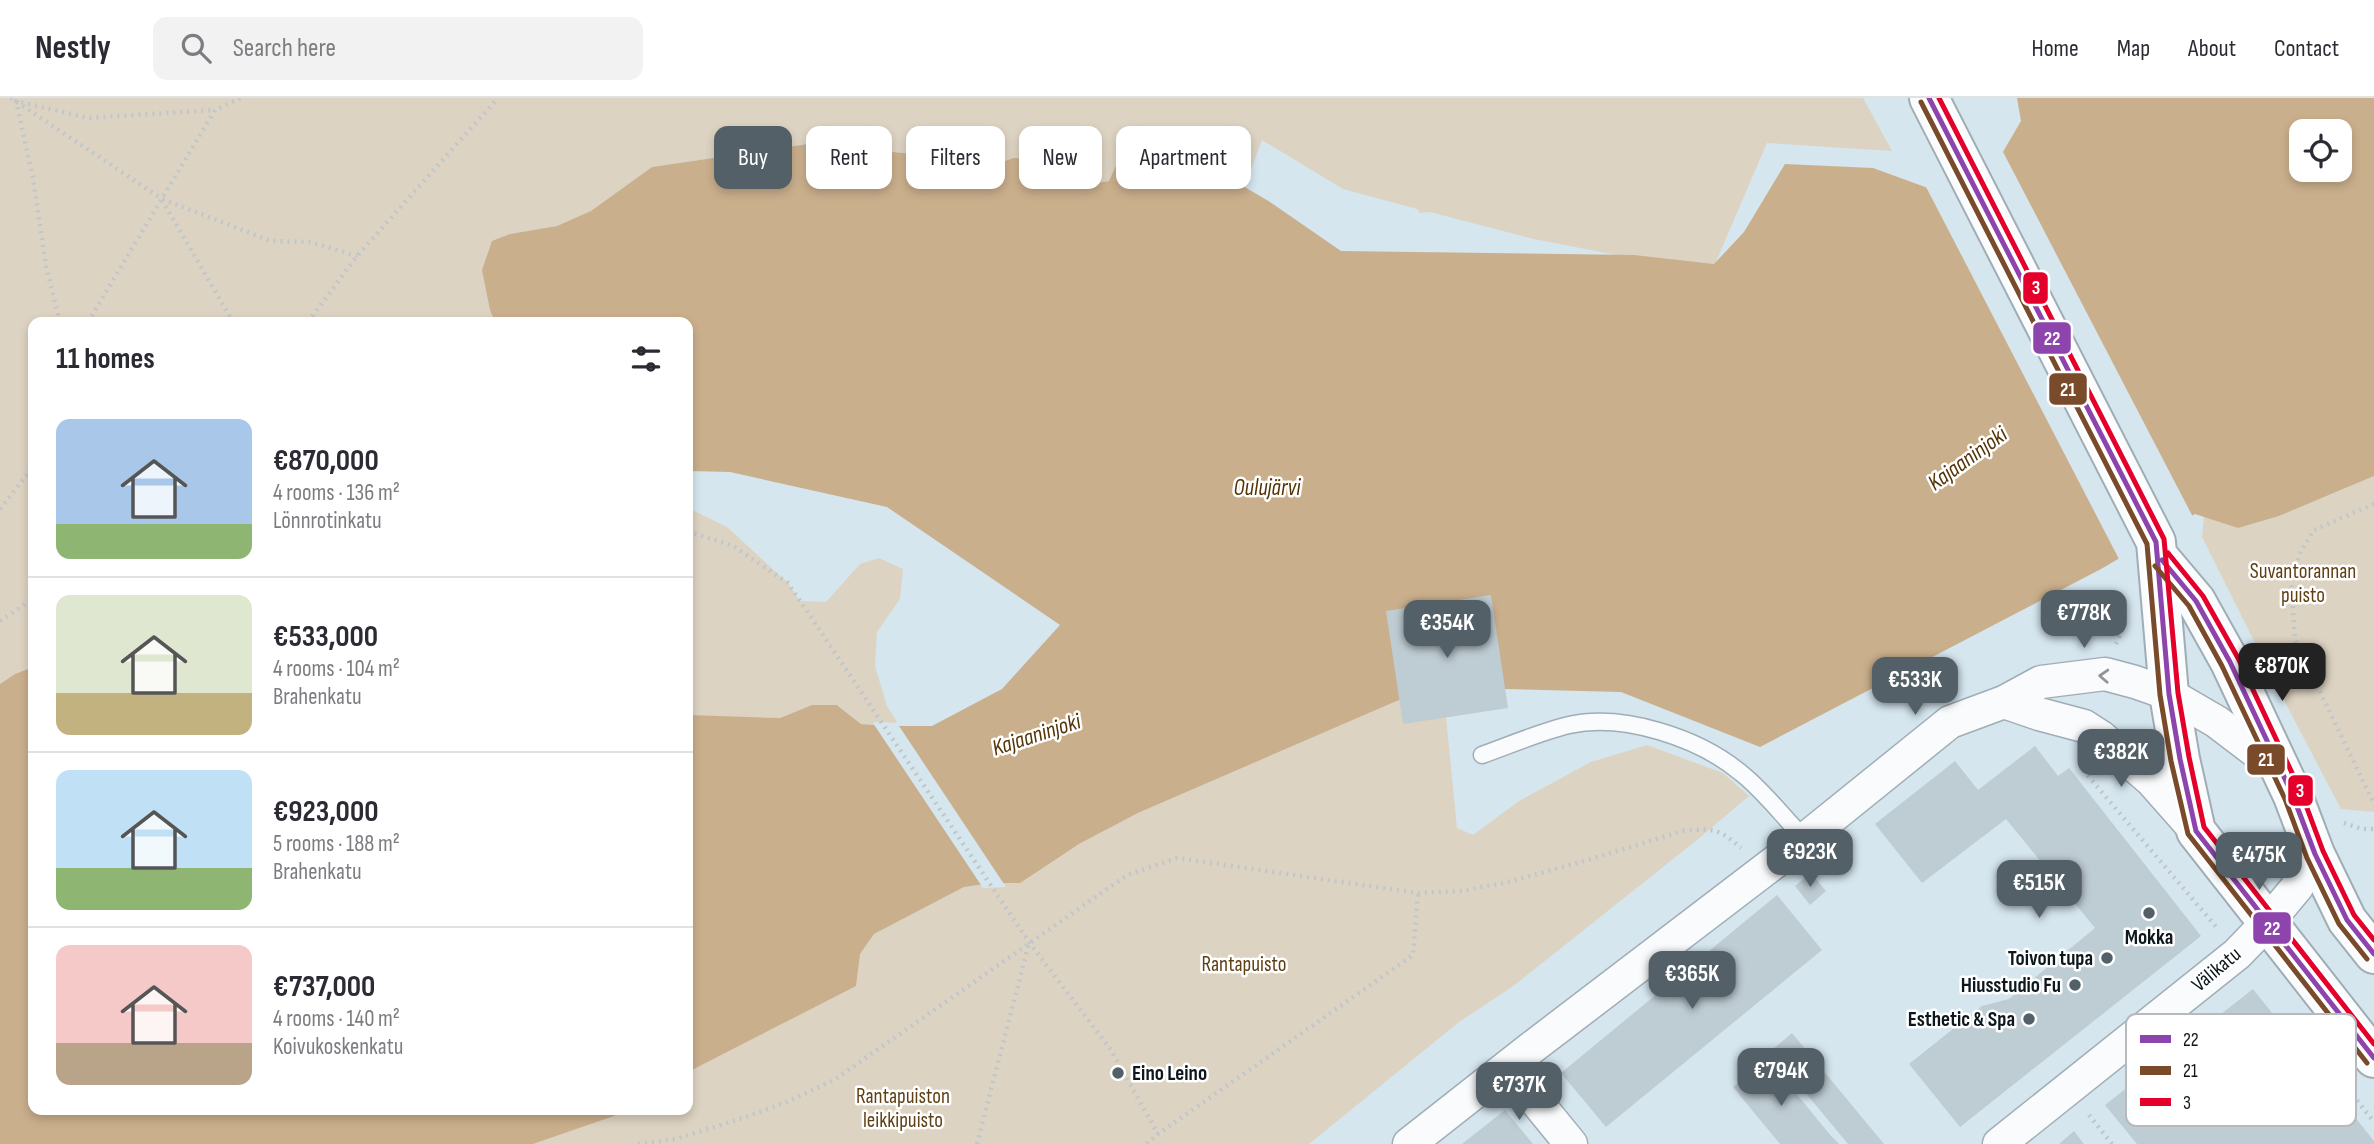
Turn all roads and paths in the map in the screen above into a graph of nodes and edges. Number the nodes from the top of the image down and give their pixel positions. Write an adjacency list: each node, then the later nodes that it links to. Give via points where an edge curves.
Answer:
1 (241, 98): 5 (path)
2 (498, 98): 7 (path)
3 (1929, 98): 16 (main road)
4 (13, 100): 5 (path, via 88,118); 6 (path); 8 (path)
5 (215, 110): 6 (path)
6 (162, 199): 7 (path, via 271,241 310,243); 9 (path); 10 (path)
7 (357, 256): 11 (path)
8 (59, 317)
9 (91, 317)
10 (230, 317)
11 (312, 317)
12 (28, 473): 14 (path)
13 (2374, 504): 23 (path, via 2314,530 2291,578 2295,640)
14 (0, 509)
15 (693, 533): 32 (path, via 733,546 788,583)
16 (2157, 549): 19 (main road); 22 (main road, via 2196,601 2230,662)
17 (28, 601): 18 (path)
18 (0, 621)
19 (2169, 694): 20 (street, one-way to 20, via 2105,674 2041,682); 22 (street, via 2217,722); 26 (main road)
20 (2004, 702): 26 (street, via 2084,726 2101,737 2151,780); 27 (street, via 1950,722)
21 (1482, 755): 27 (lane, via 1570,725 1614,723 1657,730 1709,751 1742,773)
22 (2280, 770): 28 (main road)
23 (2374, 804)
24 (2340, 821): 25 (path)
25 (2374, 829)
26 (2196, 831): 31 (main road)
27 (1805, 839): 29 (street)
28 (2315, 854): 31 (street, Välikatu, via 2298,887); 33 (main road, via 2347,920)
29 (1764, 870): 30 (path, via 1722,832 1704,829 1683,831 1504,883); 39 (street)
30 (1418, 893): 32 (path, via 1177,858 1126,875); 40 (path, via 1413,954)
31 (2267, 923): 34 (street, Välikatu, via 2237,954); 35 (main road)
32 (1029, 942): 40 (path, via 1111,1050); 41 (path, via 834,1080); 43 (path)
33 (2374, 954)
34 (2162, 1014)
35 (2340, 1014)
36 (2356, 1035): 38 (main road)
37 (2126, 1043): 47 (street, Välikatu)
38 (2374, 1058)
39 (1508, 1067): 45 (street); 46 (street)
40 (1158, 1134): 44 (path)
41 (676, 1141): 42 (path)
42 (638, 1144)
43 (977, 1144)
44 (1147, 1144)
45 (1409, 1144)
46 (1571, 1144)
47 (1999, 1144)

